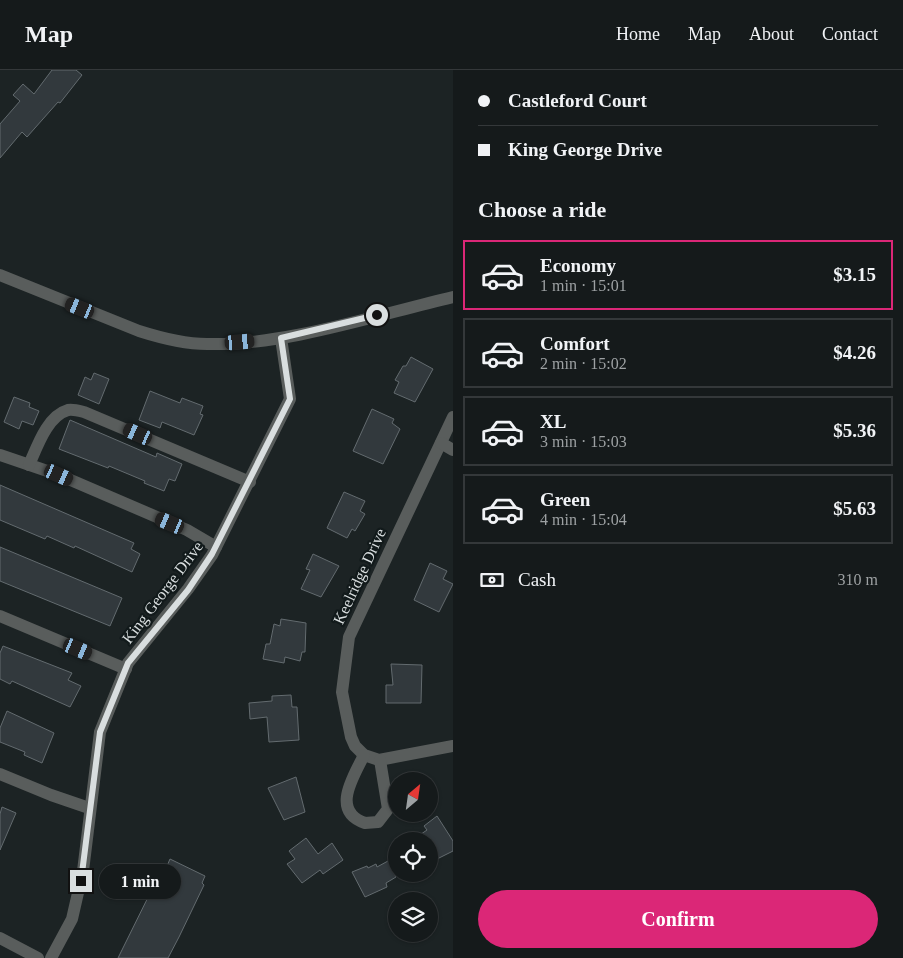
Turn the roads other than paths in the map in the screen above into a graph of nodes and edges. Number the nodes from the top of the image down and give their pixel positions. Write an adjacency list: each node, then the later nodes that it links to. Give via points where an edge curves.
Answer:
1 (0, 275): 3 (street, via 160,337 206,344)
2 (453, 297): 3 (street)
3 (281, 338): 9 (street, King George Drive, via 290,399)
4 (453, 417): 5 (street, Keelridge Drive)
5 (440, 443): 6 (street); 14 (street, Keelridge Drive, via 349,637 342,692 351,737)
6 (453, 450)
7 (0, 455): 8 (street)
8 (29, 465): 9 (street, via 56,416 70,409); 10 (street, via 187,530)
9 (250, 482): 10 (street, King George Drive)
10 (216, 547): 12 (street, King George Drive, via 188,590)
11 (0, 616): 12 (street)
12 (126, 669): 17 (street, King George Drive, via 100,732)
13 (453, 746): 15 (street)
14 (364, 755): 15 (street); 15 (street, via 345,801 349,811 365,823 378,822 388,809)
15 (380, 760)
16 (0, 774): 17 (street)
17 (89, 808): 20 (street, King George Drive, via 83,871 72,919)
18 (0, 938): 19 (street)
19 (38, 958)
20 (51, 958)

